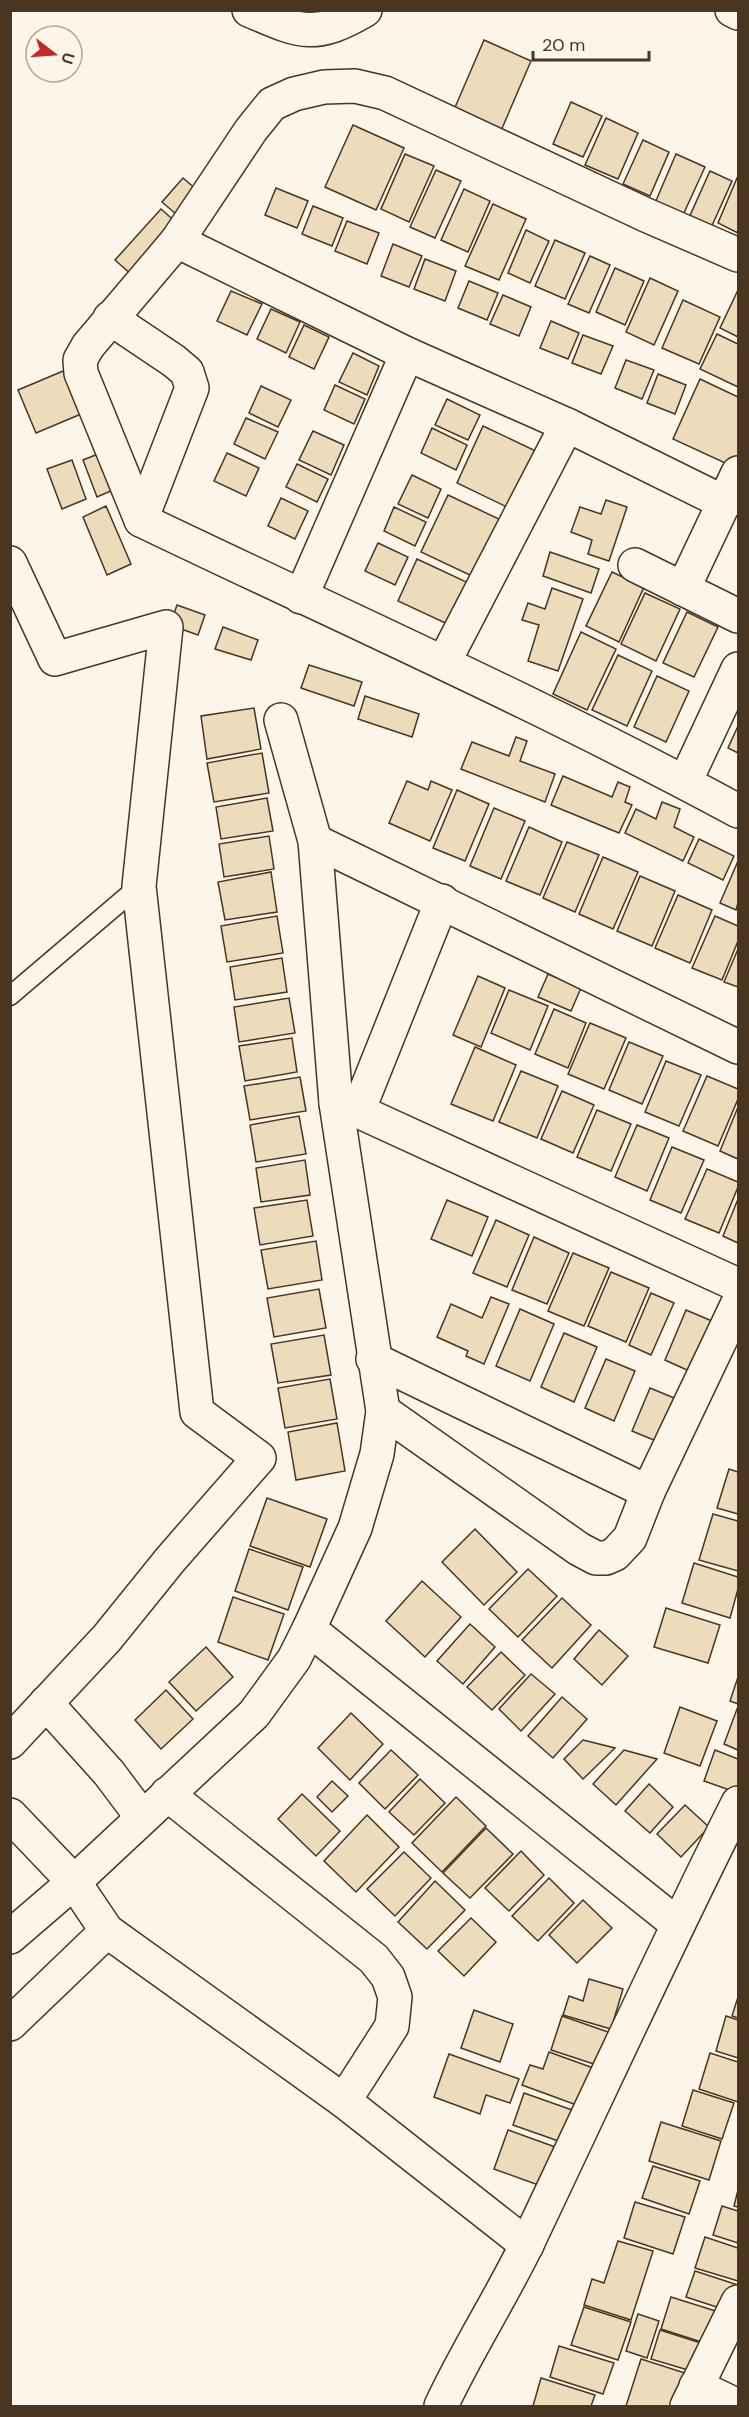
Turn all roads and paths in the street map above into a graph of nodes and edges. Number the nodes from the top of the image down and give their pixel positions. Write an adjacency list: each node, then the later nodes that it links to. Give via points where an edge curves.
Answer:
1 (249, 10): 2 (street, via 287,27 313,31 339,25)
2 (365, 10)
3 (732, 10): 4 (street)
4 (738, 13)
5 (177, 241): 6 (street, via 272,104 324,87 355,86 385,93); 7 (street); 8 (street)
6 (738, 255)
7 (110, 318): 12 (street, via 80,360 81,373); 12 (street, via 174,360 187,372 192,388)
8 (407, 354): 9 (street); 16 (street)
9 (567, 425): 11 (street); 18 (street)
10 (738, 473): 11 (street)
11 (725, 503): 15 (street)
12 (141, 520): 16 (street)
13 (10, 563): 24 (street, via 55,659 166,627)
14 (635, 565): 15 (street)
15 (683, 589): 17 (street)
16 (302, 597): 18 (street)
17 (738, 616)
18 (444, 662): 21 (street)
19 (738, 669): 21 (street)
20 (281, 720): 23 (street)
21 (685, 782): 22 (street)
22 (738, 811)
23 (315, 841): 25 (street); 28 (street)
24 (140, 886): 26 (lane); 35 (street, via 197,1412 259,1458 107,1638)
25 (442, 901): 27 (street); 28 (street)
26 (10, 996)
27 (738, 1047)
28 (347, 1107): 29 (street); 31 (street)
29 (738, 1285)
30 (738, 1303): 33 (street)
31 (373, 1359): 32 (street); 33 (street)
32 (383, 1411): 33 (street, via 579,1550 596,1558 615,1554 630,1538); 34 (street, via 377,1454 355,1528)
33 (648, 1492)
34 (309, 1629): 37 (street, via 294,1659 254,1714); 42 (street)
35 (46, 1703): 36 (street); 40 (street, via 109,1773)
36 (10, 1742)
37 (167, 1794): 40 (street); 46 (street, via 374,1959 388,1977 395,1997 392,2026)
38 (738, 1803): 42 (street)
39 (10, 1815): 41 (street)
40 (142, 1817): 41 (street)
41 (74, 1882): 43 (street); 44 (street)
42 (677, 1924): 47 (street)
43 (107, 1931): 45 (street); 46 (street)
44 (10, 1937)
45 (10, 2024)
46 (344, 2101): 47 (street)
47 (527, 2245): 50 (street)
48 (738, 2302): 49 (street)
49 (691, 2396): 51 (street)
50 (441, 2406)
51 (738, 2406)

